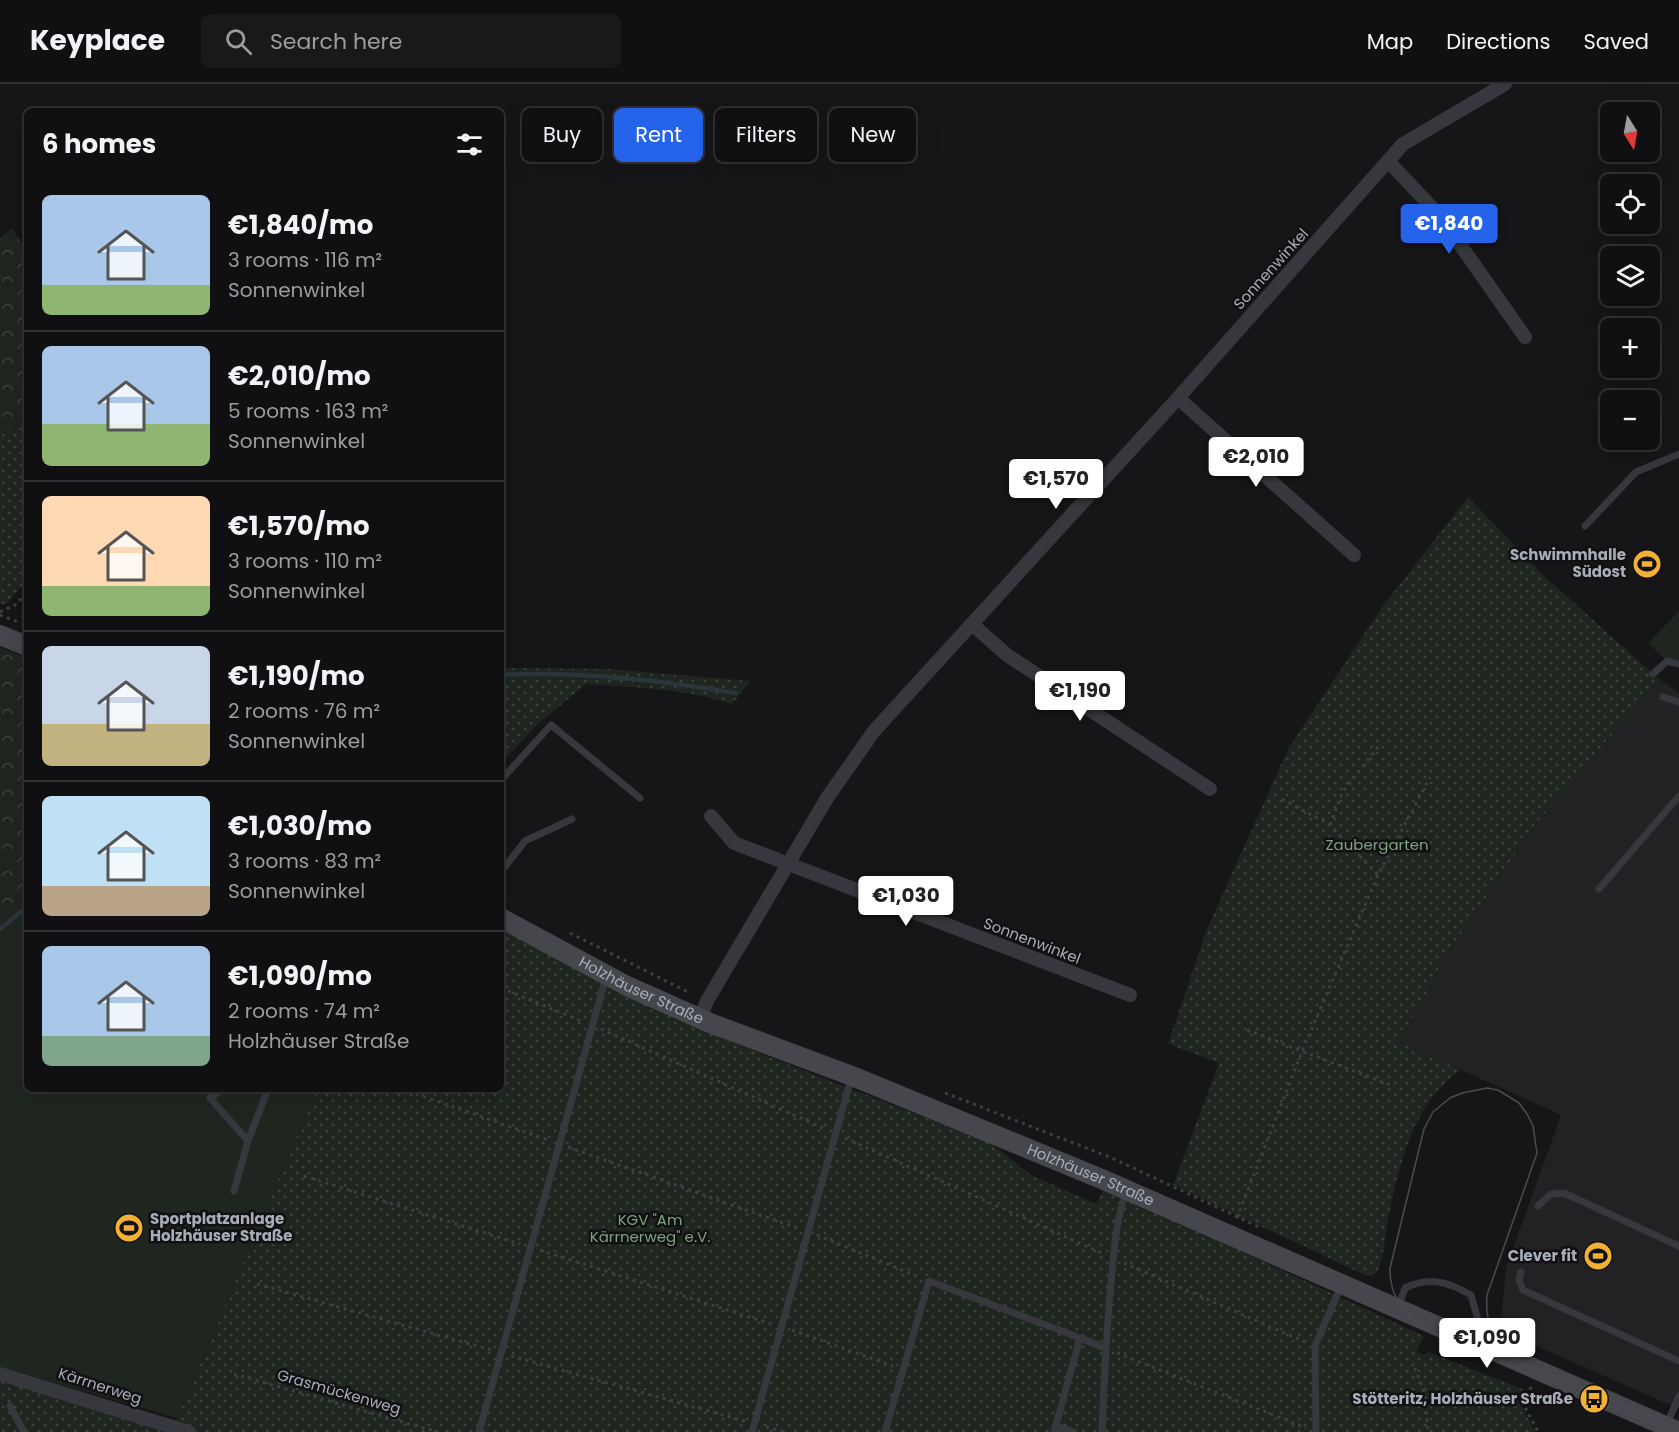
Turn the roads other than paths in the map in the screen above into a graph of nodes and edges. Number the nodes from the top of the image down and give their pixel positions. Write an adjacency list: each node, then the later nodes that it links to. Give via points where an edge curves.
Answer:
1 (1505, 84): 2 (street, Sonnenwinkel, via 1403,144)
2 (1388, 161): 3 (street, via 1440,216); 4 (street, Sonnenwinkel)
3 (1525, 337)
4 (1178, 398): 7 (street); 8 (street, Sonnenwinkel)
5 (1679, 454): 6 (lane, via 1636,472)
6 (1585, 526)
7 (1354, 555)
8 (973, 625): 16 (street, via 1007,655); 21 (street, Sonnenwinkel, via 874,731 827,798)
9 (0, 635): 10 (main road)
10 (24, 645)
11 (1679, 664): 12 (lane, via 1667,661)
12 (1653, 674)
13 (1663, 697): 14 (lane)
14 (1679, 702)
15 (504, 777): 18 (lane, via 551,725)
16 (1210, 789)
17 (1679, 796): 23 (lane)
18 (640, 798)
19 (711, 816): 21 (street, Sonnenwinkel, via 734,843)
20 (572, 819): 22 (lane, via 525,841)
21 (788, 866): 26 (street, Sonnenwinkel); 27 (street, Sonnenwinkel)
22 (504, 868)
23 (1599, 889)
24 (506, 910): 25 (main road, Holzhäuser Straße)
25 (607, 975): 27 (main road, Holzhäuser Straße); 50 (lane)
26 (1130, 995)
27 (704, 1010): 28 (main road, Holzhäuser Straße)
28 (852, 1076): 32 (main road, Holzhäuser Straße); 51 (lane)
29 (219, 1092): 31 (lane, via 210,1098)
30 (267, 1092): 31 (lane)
31 (248, 1141): 33 (lane)
32 (1127, 1190): 37 (main road, Holzhäuser Straße); 40 (lane, via 1117,1216)
33 (234, 1191)
34 (1538, 1206): 35 (lane, via 1551,1194 1564,1193)
35 (1679, 1246)
36 (1521, 1272): 42 (lane, via 1523,1290)
37 (1342, 1284): 38 (main road, Holzhäuser Straße); 55 (lane, via 1315,1346)
38 (1397, 1309): 41 (main road, Holzhäuser Straße); 41 (lane, via 1405,1288 1420,1281 1438,1281 1460,1289 1472,1295)
39 (1080, 1338): 40 (lane); 46 (lane); 52 (lane, via 929,1281)
40 (1105, 1348): 54 (lane)
41 (1487, 1349): 47 (main road, Holzhäuser Straße)
42 (1679, 1361)
43 (0, 1374): 49 (street, Kärrnerweg)
44 (1679, 1396): 47 (lane)
45 (10, 1406): 48 (lane)
46 (1055, 1429): 53 (lane)
47 (1672, 1429)
48 (24, 1432)
49 (189, 1432)
50 (479, 1432)
51 (752, 1432)
52 (885, 1432)
53 (1074, 1432)
54 (1102, 1432)
55 (1316, 1432)

